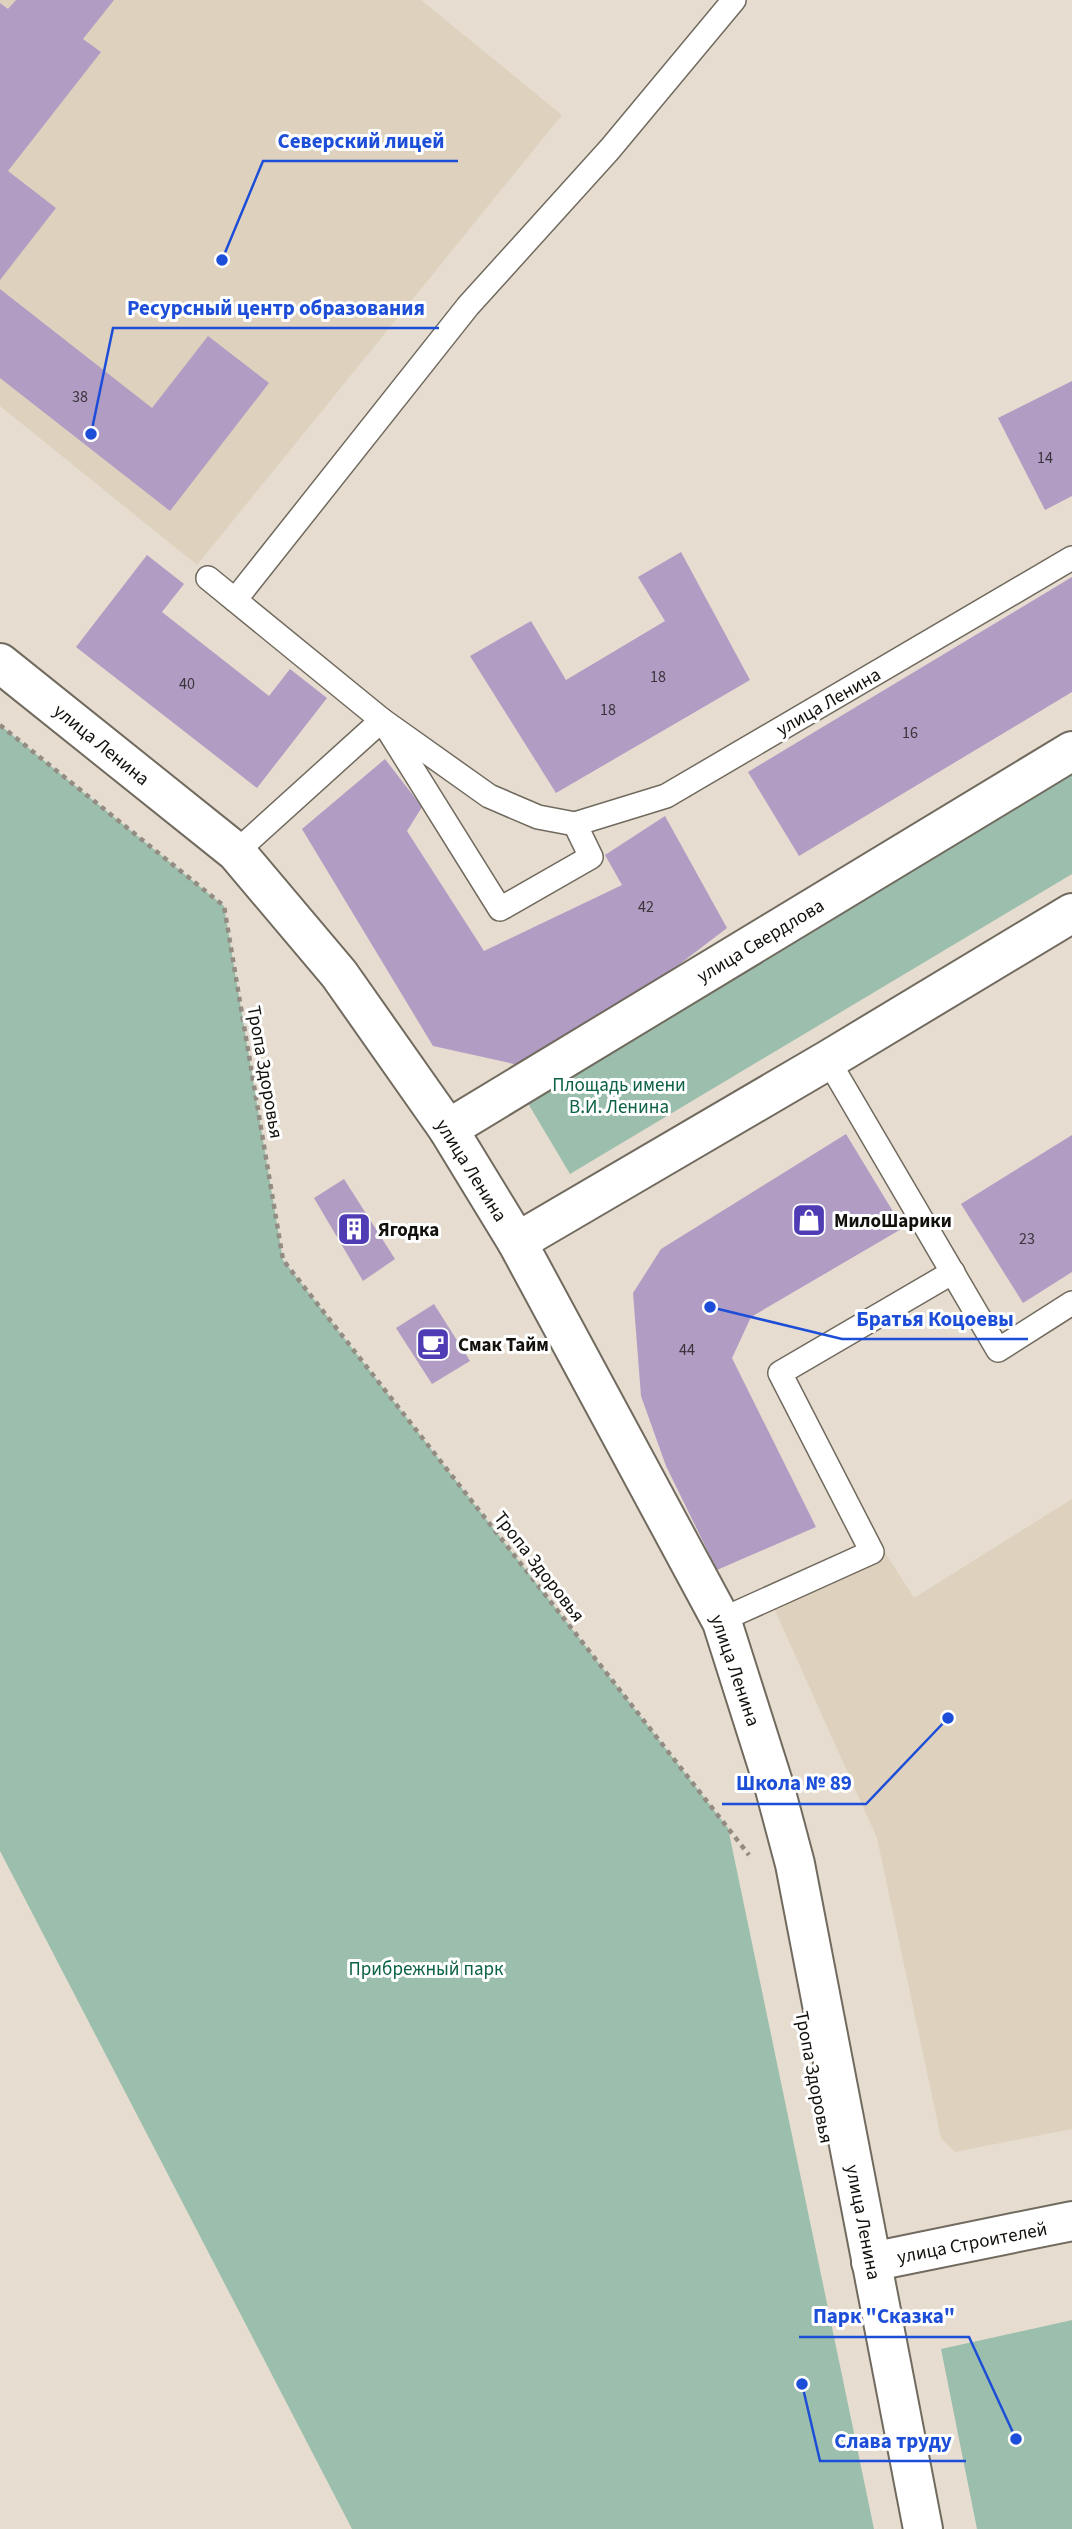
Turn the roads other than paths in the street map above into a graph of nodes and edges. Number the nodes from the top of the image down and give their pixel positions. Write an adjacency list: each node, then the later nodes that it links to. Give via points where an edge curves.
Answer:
1 (734, 0): 4 (lane, via 610,149 468,306)
2 (1072, 558): 8 (lane, улица Ленина, via 666,796)
3 (208, 578): 4 (lane, улица Ленина)
4 (235, 600): 6 (lane, улица Ленина)
5 (0, 663): 9 (street, улица Ленина)
6 (382, 720): 8 (lane, улица Ленина, via 489,796 538,817); 8 (lane, улица Ленина, via 500,909 591,858); 9 (lane)
7 (1072, 751): 12 (street, улица Свердлова)
8 (575, 824)
9 (236, 852): 12 (street, улица Ленина, via 340,974)
10 (1072, 913): 11 (street)
11 (828, 1060): 13 (street); 14 (lane)
12 (448, 1129): 13 (street, улица Ленина)
13 (517, 1242): 16 (street, улица Ленина)
14 (953, 1272): 15 (lane, via 998,1350); 16 (lane, via 780,1373 872,1552)
15 (1072, 1303)
16 (721, 1620): 18 (street, улица Ленина, via 795,1864)
17 (1072, 2221): 18 (street, улица Строителей)
18 (871, 2262): 19 (street, улица Ленина)
19 (923, 2529)

